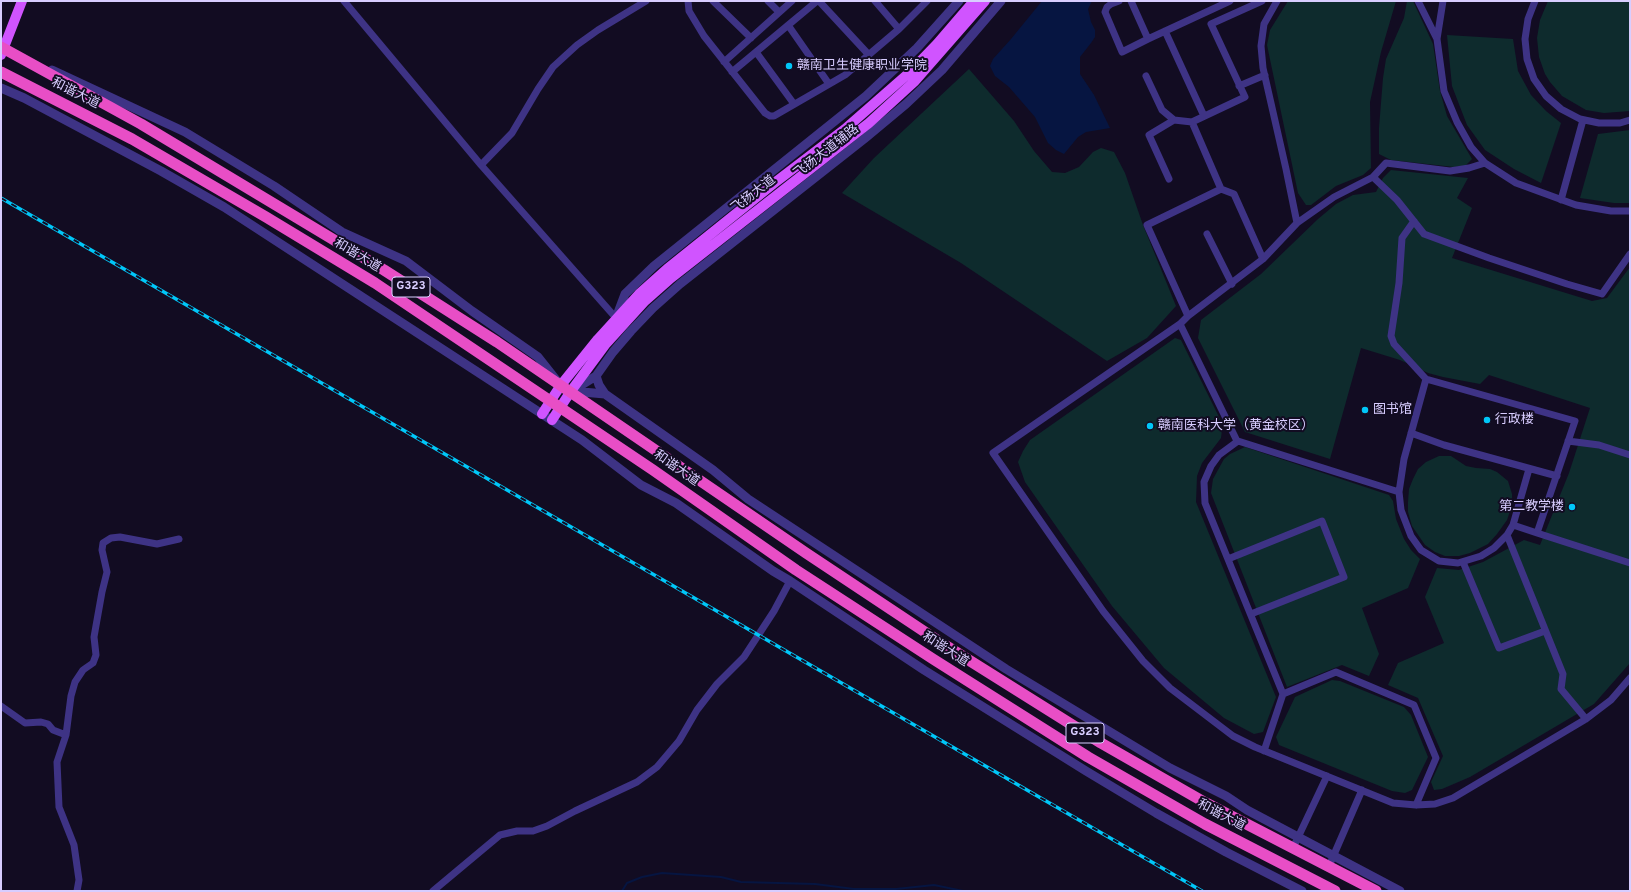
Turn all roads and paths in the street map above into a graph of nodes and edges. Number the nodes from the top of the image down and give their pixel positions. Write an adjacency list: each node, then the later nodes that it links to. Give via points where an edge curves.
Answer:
1 (22, 1): 33 (main road)
2 (344, 1): 58 (street)
3 (646, 1): 58 (street, via 598,30 553,67 512,133)
4 (688, 1): 37 (street, via 689,11 696,23)
5 (713, 1): 29 (street)
6 (768, 1): 23 (street)
7 (792, 1): 23 (street)
8 (818, 1): 25 (street); 35 (street)
9 (875, 1): 26 (street)
10 (926, 1): 26 (street)
11 (959, 1): 36 (street, 飞扬大道辅路)
12 (974, 1): 32 (main road, 飞扬大道)
13 (986, 1): 28 (main road, 飞扬大道)
14 (1001, 1): 24 (street, 飞扬大道辅路)
15 (1119, 1): 30 (street, via 1111,4 1104,12 1122,52)
16 (1131, 1): 30 (street)
17 (1230, 1): 27 (street)
18 (1262, 1): 44 (street, via 1211,24)
19 (1277, 1): 40 (street, via 1264,24 1261,46)
20 (1418, 1): 31 (street)
21 (1443, 1): 31 (street)
22 (1535, 1): 51 (street, via 1528,19 1525,39 1527,59 1534,79 1546,96 1561,109)
23 (780, 12): 29 (street)
24 (990, 15): 28 (street); 48 (street, 飞扬大道辅路, via 942,70)
25 (788, 25): 34 (street); 43 (street)
26 (899, 29): 35 (street)
27 (1165, 31): 30 (street); 49 (street)
28 (957, 35): 42 (main road, 飞扬大道)
29 (751, 38): 37 (street)
30 (1148, 39)
31 (1437, 39): 57 (street, via 1444,91 1471,147)
32 (937, 44): 36 (street); 54 (main road, 飞扬大道, via 909,73)
33 (2, 50): 75 (highway, G323, via 141,124 274,202); 75 (street, via 185,132 274,186 342,232 406,262 538,357)
34 (756, 52): 39 (street); 47 (street)
35 (869, 55): 43 (street, via 845,75)
36 (906, 59): 46 (street, 飞扬大道辅路)
37 (724, 62): 39 (street)
38 (1, 72): 78 (highway, 和谐大道 / G323, via 132,139 266,217 375,283)
39 (732, 72): 47 (street, via 765,114 774,116)
40 (1265, 75): 44 (street); 65 (street)
41 (1146, 76): 50 (street, via 1162,110)
42 (915, 81): 48 (street); 56 (main road, 飞扬大道, via 868,123)
43 (829, 84): 47 (street)
44 (1239, 86): 49 (street, via 1244,97)
45 (1, 88): 80 (street, via 161,171 224,207)
46 (866, 96): 54 (street); 71 (street, 飞扬大道辅路, via 654,266 625,294)
47 (794, 104)
48 (906, 104): 55 (street, 飞扬大道辅路)
49 (1204, 116): 53 (street)
50 (1174, 120): 53 (street); 60 (street, via 1149,135)
51 (1583, 120): 52 (street, via 1599,123 1620,123); 62 (street)
52 (1630, 120)
53 (1192, 122): 61 (street)
54 (846, 129): 71 (main road, 飞扬大道, via 667,269)
55 (864, 139): 56 (street); 73 (street, 飞扬大道辅路, via 680,284 653,308 613,352)
56 (830, 152): 76 (main road, 飞扬大道, via 671,278 605,345)
57 (1485, 163): 59 (street, via 1450,171 1386,163); 62 (street, via 1516,183)
58 (482, 165): 71 (street)
59 (1373, 176): 64 (street); 65 (street, via 1334,197)
60 (1169, 179)
61 (1221, 189): 68 (street, via 1234,194); 70 (street, via 1148,225)
62 (1561, 200): 63 (street, via 1576,205)
63 (1630, 212)
64 (1414, 221): 67 (street, via 1424,234 1450,245 1602,294); 74 (street, via 1402,238 1400,283 1391,336 1394,344)
65 (1297, 223): 68 (street)
66 (1207, 234): 69 (street)
67 (1630, 254)
68 (1263, 259): 69 (street)
69 (1232, 284): 70 (street)
70 (1188, 316): 72 (street)
71 (616, 318): 75 (main road, 飞扬大道)
72 (1180, 324): 83 (street); 104 (street, via 993,453 1103,611 1143,661 1170,688 1233,736)
73 (596, 376): 76 (street, 飞扬大道辅路); 77 (street)
74 (1426, 379): 82 (street); 84 (street, via 1574,421)
75 (561, 385): 76 (highway, G323); 78 (main road, 飞扬大道)
76 (570, 391): 77 (street); 79 (main road, 飞扬大道); 109 (highway, 和谐大道 / G323, via 940,642 1101,743 1204,802)
77 (605, 394): 108 (street, via 713,470 748,499 1006,669 1170,768)
78 (550, 401): 79 (highway, 和谐大道 / G323); 80 (main road, 飞扬大道)
79 (560, 408): 81 (main road, 飞扬大道); 115 (highway, 和谐大道 / G323, via 803,574 1088,757 1205,824)
80 (542, 414): 81 (street)
81 (552, 420): 96 (street, via 641,485 676,503)
82 (1411, 433): 86 (street); 88 (street)
83 (1237, 441): 88 (street); 93 (street, via 1219,455 1204,482 1205,503)
84 (1568, 441): 85 (street, via 1600,445); 87 (street)
85 (1630, 454)
86 (1529, 469): 87 (street); 89 (street)
87 (1557, 476): 90 (street)
88 (1399, 492): 94 (street, via 1405,523 1421,550 1439,561)
89 (1513, 525): 90 (street); 91 (street)
90 (1536, 534): 95 (street)
91 (1507, 535): 94 (street, via 1481,556); 98 (street)
92 (179, 539): 103 (street, via 157,544 120,537 110,538 103,543 107,572 94,637 96,655 75,682)
93 (1228, 559): 97 (street); 97 (street, via 1322,521 1344,577)
94 (1463, 562): 98 (street, via 1499,648)
95 (1630, 563)
96 (790, 581): 113 (street, via 744,657 716,684 679,741 658,767 637,782 547,826 533,831 500,835); 114 (street, via 924,670 1086,771 1226,852)
97 (1251, 614): 100 (street)
98 (1545, 631): 102 (street, via 1563,674 1561,689)
99 (1630, 678): 102 (street, via 1611,700)
100 (1283, 694): 104 (street); 107 (street, via 1336,672 1414,705 1436,758)
101 (1, 706): 103 (street, via 26,723 48,724 53,730)
102 (1586, 719): 107 (street, via 1453,798 1435,804)
103 (66, 735): 112 (street, via 58,762 57,789 59,807 74,845 79,880)
104 (1264, 751): 105 (street)
105 (1327, 776): 106 (street); 108 (street)
106 (1362, 790): 107 (street, via 1393,803); 110 (street)
107 (1416, 805)
108 (1298, 837): 109 (street); 110 (street)
109 (1292, 848): 111 (highway, 和谐大道 / G323)
110 (1334, 856): 111 (street); 117 (street)
111 (1329, 866): 116 (highway, 和谐大道 / G323)
112 (77, 891)
113 (433, 891)
114 (1302, 891)
115 (1335, 891)
116 (1376, 891)
117 (1400, 891)

